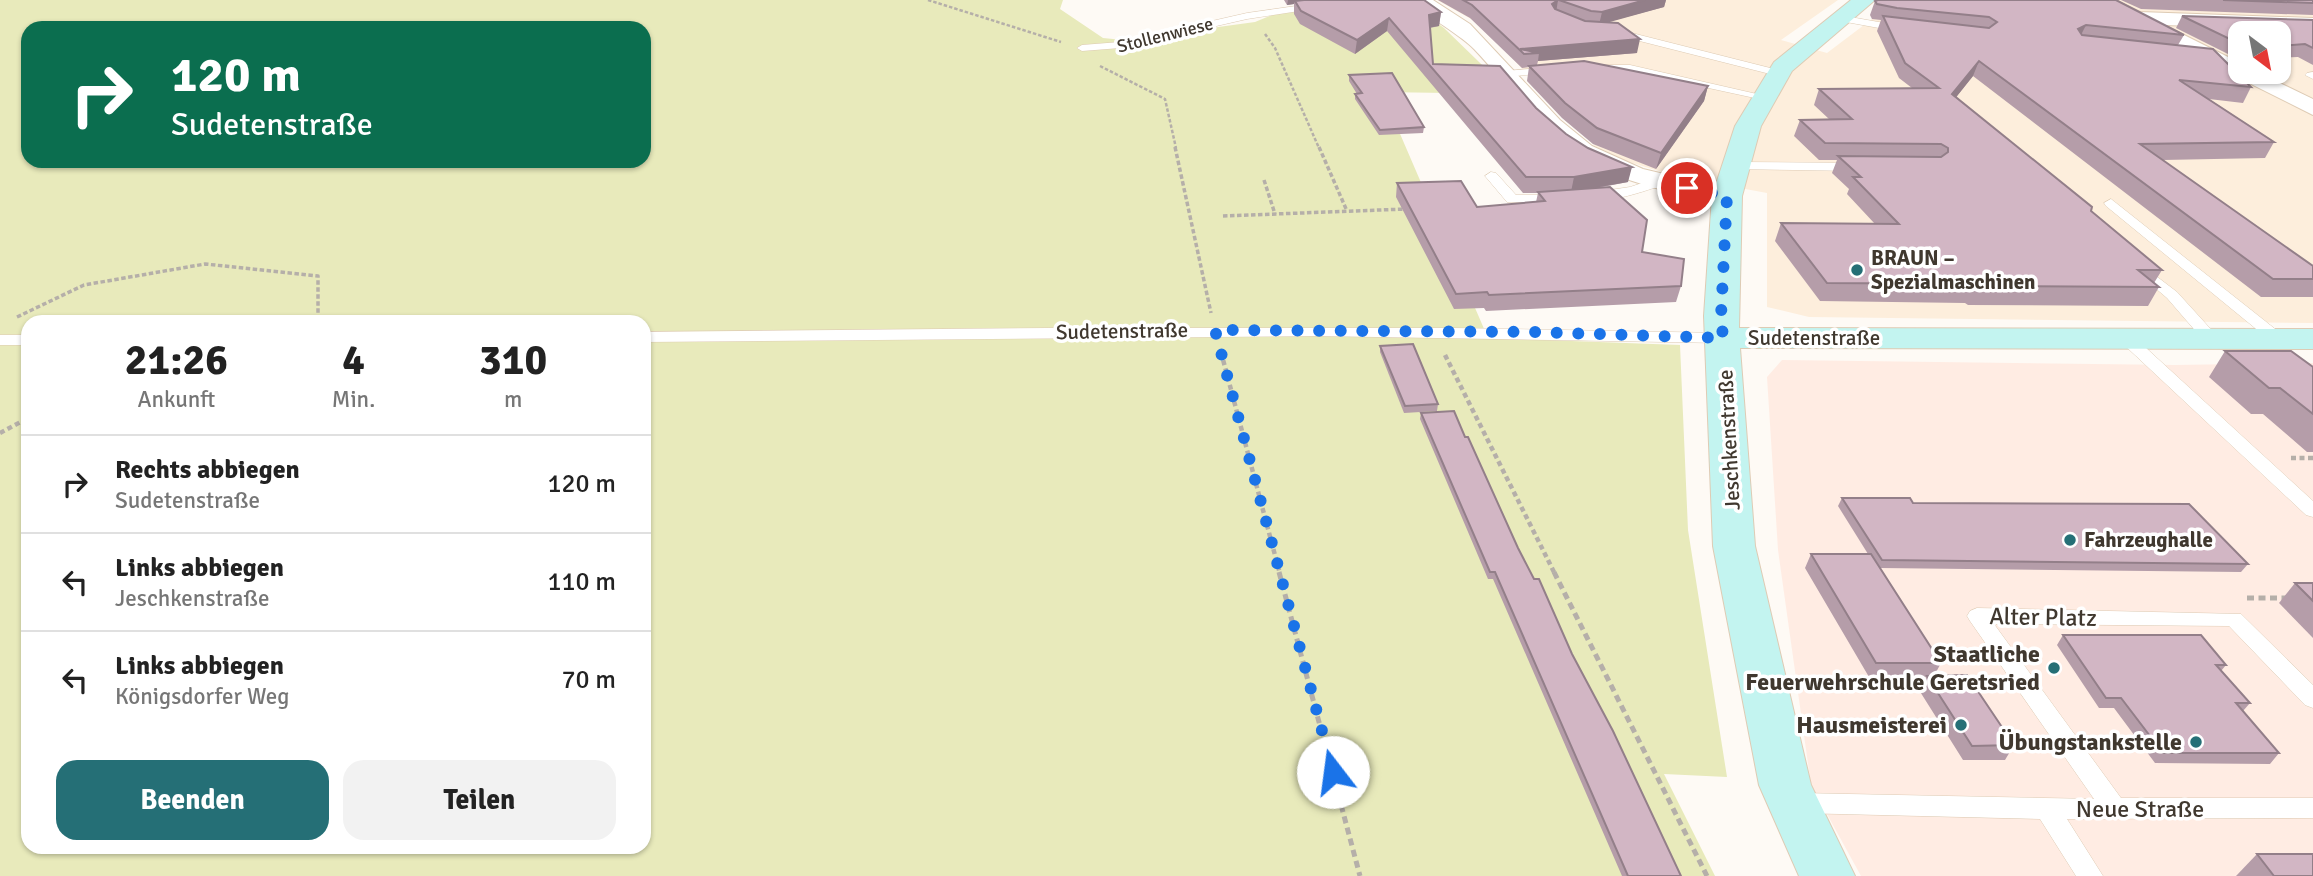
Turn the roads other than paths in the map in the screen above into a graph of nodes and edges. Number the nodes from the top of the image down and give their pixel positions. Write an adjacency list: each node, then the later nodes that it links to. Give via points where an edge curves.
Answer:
1 (1365, 0): 10 (lane, Stollenwiese, via 1253,15 1114,48)
2 (1420, 0): 15 (street, via 1469,33)
3 (1864, 0): 5 (street, Jeschkenstraße)
4 (2101, 0): 6 (street)
5 (1839, 18): 9 (lane); 14 (street, Jeschkenstraße)
6 (2134, 18): 7 (street); 12 (street)
7 (2313, 24)
8 (1601, 30): 14 (lane, via 1620,31)
9 (1911, 30)
10 (1082, 48)
11 (2181, 57): 12 (lane)
12 (2214, 59): 13 (street)
13 (2228, 66)
14 (1778, 73): 19 (street, Jeschkenstraße)
15 (1506, 74): 19 (lane, via 1630,68); 23 (street, via 1564,137 1586,153)
16 (2265, 84): 17 (street)
17 (2290, 96): 18 (lane); 20 (street)
18 (2313, 96)
19 (1764, 97): 24 (street, Jeschkenstraße, via 1748,126)
20 (2313, 108)
21 (1868, 167): 24 (lane)
22 (1491, 176): 23 (lane, via 1512,200 1527,201 1614,194)
23 (1660, 181): 24 (street)
24 (1731, 181): 28 (street, Jeschkenstraße)
25 (2111, 203): 31 (lane)
26 (2132, 260): 30 (lane, via 2172,295)
27 (651, 337): 28 (lane, Sudetenstraße, via 1215,330)
28 (1723, 338): 29 (street, Sudetenstraße); 37 (street, Jeschkenstraße, via 1734,546 1785,785)
29 (2127, 339): 30 (street, Sudetenstraße); 35 (lane)
30 (2211, 339): 31 (street, Sudetenstraße)
31 (2278, 339): 32 (street, Sudetenstraße)
32 (2313, 339)
33 (0, 340): 34 (lane)
34 (21, 340)
35 (2313, 512)
36 (2313, 699): 40 (lane, Alter Platz, via 2234,619 1977,616)
37 (1793, 803): 39 (lane); 41 (street, Jeschkenstraße)
38 (2313, 808): 40 (lane, Neue Straße)
39 (2047, 809): 40 (lane, Neue Straße); 42 (lane, Neue Straße)
40 (2115, 809)
41 (1827, 876)
42 (2090, 876)

